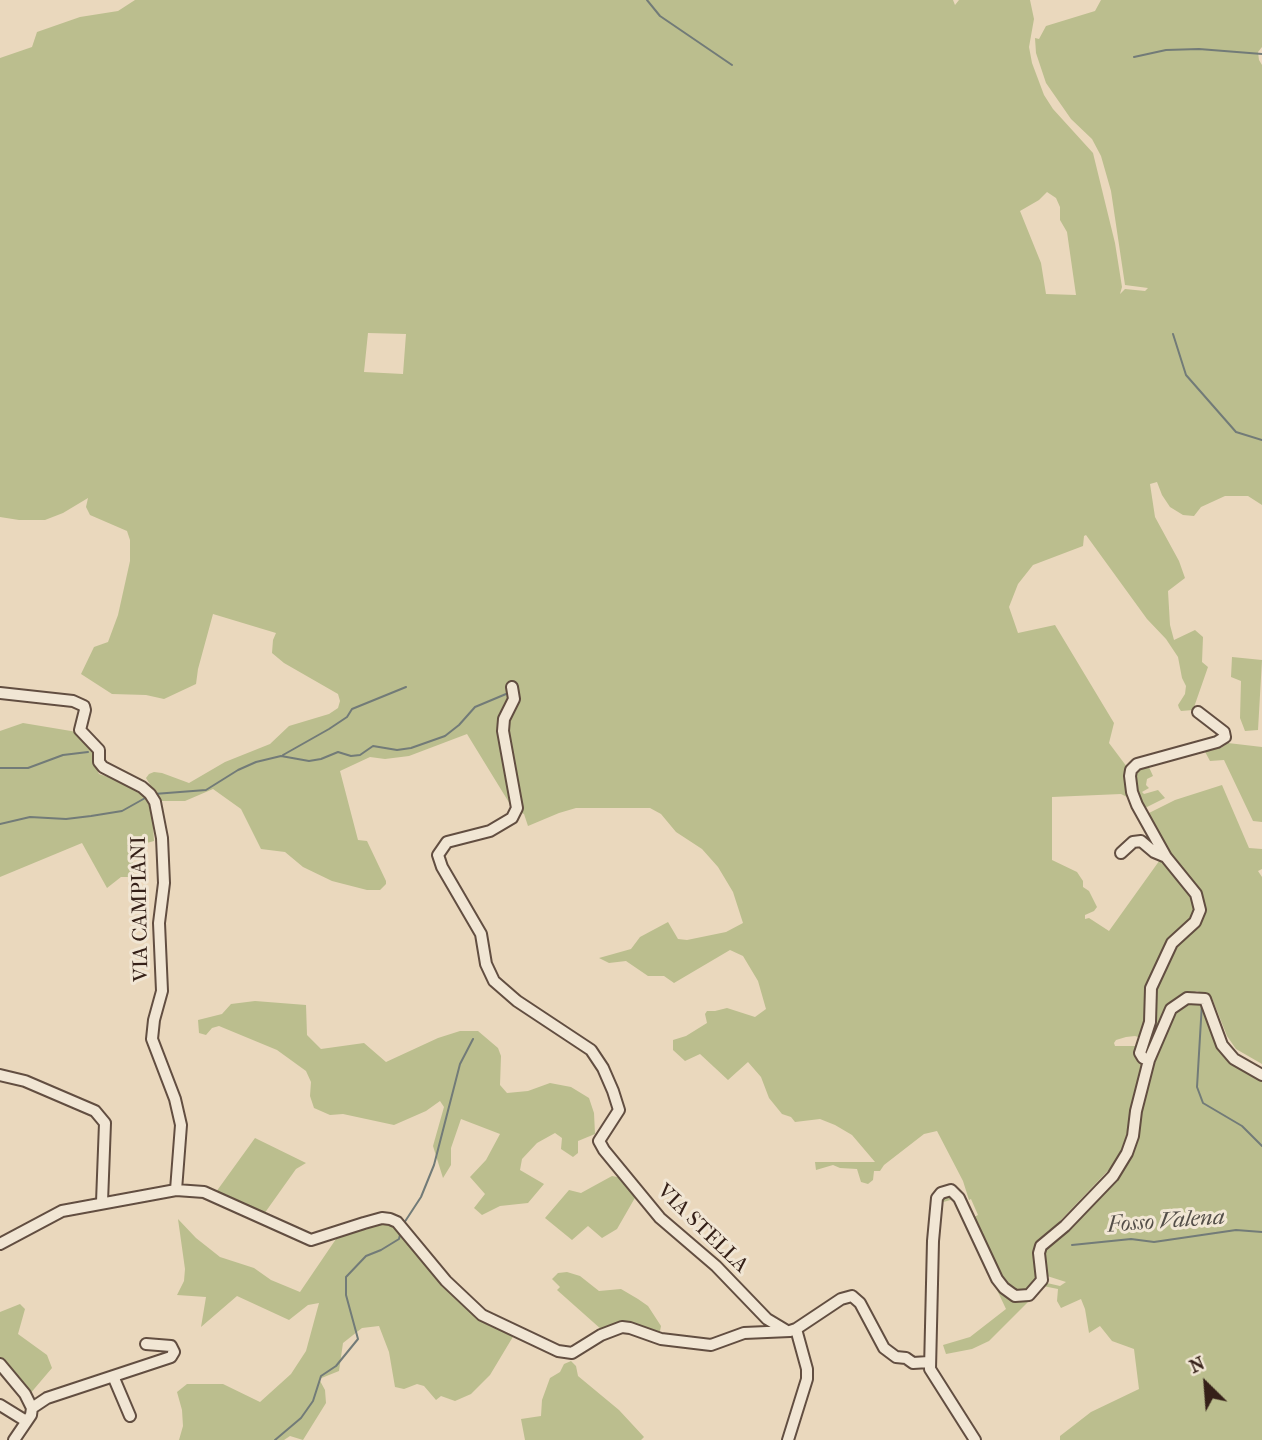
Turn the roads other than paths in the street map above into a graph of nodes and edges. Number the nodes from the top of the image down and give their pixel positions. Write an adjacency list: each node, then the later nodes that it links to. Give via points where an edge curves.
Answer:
1 (512, 687): 12 (street, VIA STELLA, via 514,699 503,731 517,808 512,818 490,831 447,842 438,855 442,867 481,934 494,981 591,1050 603,1068 618,1110 599,1141 604,1150 660,1218 716,1266 767,1319)
2 (0, 693): 9 (street, VIA CAMPIANI, via 84,706 80,730 99,750 99,762 142,787 155,802 164,883 159,923 162,991 152,1039 181,1125)
3 (1198, 712): 5 (street, via 1225,737 1137,764 1131,770 1132,792)
4 (1121, 853): 5 (street, via 1141,841)
5 (1166, 858): 6 (street, via 1196,894 1200,910 1195,922 1172,943 1151,988 1150,1022 1140,1053)
6 (1149, 1060): 8 (street, via 1171,1009 1188,998 1205,997 1222,1045 1234,1059); 14 (street, via 1127,1153 1113,1176 1041,1246 1042,1280 1029,1295 1015,1296 1004,1289 959,1198 951,1190 937,1198)
7 (0, 1075): 10 (street, via 39,1086 95,1111 105,1123)
8 (1262, 1075)
9 (176, 1190): 10 (street); 12 (street, via 204,1192 311,1240 390,1219 482,1315 558,1351 572,1353 622,1328 711,1345 744,1333)
10 (102, 1202): 11 (street, via 62,1211)
11 (0, 1244)
12 (792, 1330): 14 (street, via 852,1296 884,1348 896,1357 913,1363); 22 (street, via 807,1378)
13 (146, 1344): 16 (street, via 170,1346 174,1352 171,1357)
14 (932, 1353): 23 (street, via 930,1369)
15 (0, 1364): 18 (street)
16 (113, 1376): 18 (street, via 47,1398); 19 (street)
17 (0, 1405): 20 (street)
18 (32, 1408): 20 (street)
19 (130, 1416)
20 (26, 1421): 21 (street)
21 (14, 1440)
22 (788, 1440)
23 (975, 1440)

